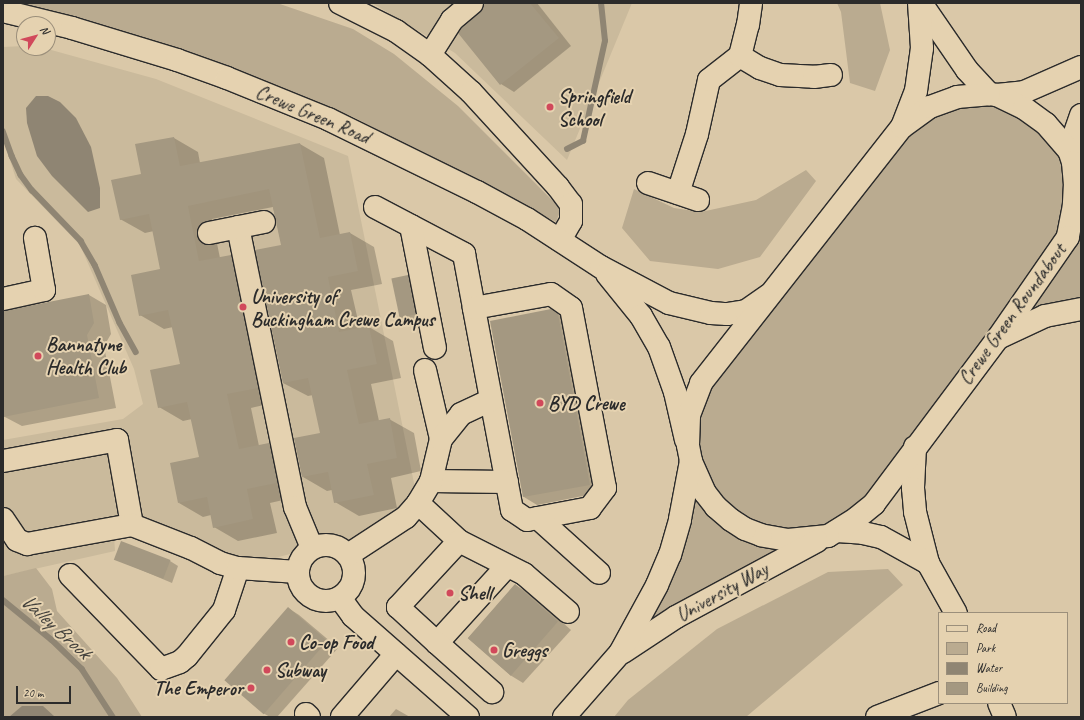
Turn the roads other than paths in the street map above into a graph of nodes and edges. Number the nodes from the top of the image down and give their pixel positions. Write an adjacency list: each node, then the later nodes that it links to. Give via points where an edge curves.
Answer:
1 (340, 3): 6 (main road, via 396,31)
2 (472, 3): 6 (main road, via 452,20)
3 (751, 3): 7 (main road)
4 (920, 3): 10 (main road, via 968,70); 12 (main road, via 922,48 916,91)
5 (3, 11): 22 (main road, Crewe Green Road, via 72,28 177,60 309,111 471,189)
6 (430, 54): 22 (main road, via 471,92 567,197 571,204 571,221)
7 (740, 56): 9 (main road, via 760,68 780,75); 14 (main road, via 709,80 697,134 688,196)
8 (1081, 67): 10 (main road, via 1024,92)
9 (831, 75)
10 (993, 94): 12 (main road, via 957,97 930,107); 13 (main road, via 1024,108 1046,124)
11 (1081, 115): 13 (main road)
12 (902, 126): 24 (main road)
13 (1071, 156): 15 (main road); 28 (main road, Crewe Green Roundabout, via 1076,183 1068,237)
14 (648, 183)
15 (1081, 184)
16 (375, 206): 18 (main road)
17 (264, 222): 19 (main road)
18 (411, 226): 26 (main road, via 464,254); 29 (main road)
19 (238, 227): 20 (main road); 44 (main road, via 295,507)
20 (209, 233)
21 (35, 238): 25 (main road, via 44,290)
22 (560, 240): 23 (main road, Crewe Green Road)
23 (601, 267): 24 (main road, Crewe Green Road, via 669,303 711,313 746,311); 34 (main road, Crewe Green Road, via 641,316 659,347 675,392)
24 (770, 294): 34 (main road, via 701,383 689,415)
25 (3, 299)
26 (474, 308): 31 (main road); 39 (main road, via 551,294 571,308 605,488 590,508)
27 (1081, 309): 28 (main road, via 1045,316)
28 (998, 338): 33 (main road, Crewe Green Roundabout)
29 (435, 348)
30 (425, 370): 32 (main road)
31 (491, 400): 32 (main road, via 461,414); 37 (main road)
32 (441, 439): 36 (main road)
33 (915, 447): 42 (main road, Crewe Green Roundabout, via 874,504); 46 (main road, via 915,512)
34 (689, 453): 42 (main road, via 705,493 716,507 745,529 768,537 788,540); 56 (main road, University Way, via 680,519 670,555 657,585)
35 (3, 461): 41 (main road, via 117,440)
36 (431, 481): 37 (main road); 38 (main road)
37 (507, 482): 39 (main road, via 512,510 527,520)
38 (418, 503): 43 (main road); 45 (main road, via 406,517)
39 (538, 518): 50 (main road)
40 (3, 519): 41 (main road, via 17,540 27,544)
41 (132, 525): 48 (main road, via 191,548 220,563)
42 (832, 533): 46 (main road, via 863,533 881,537); 56 (main road, University Way, via 676,617)
43 (458, 541): 47 (main road); 55 (main road, via 398,607)
44 (312, 548): 45 (main road, via 319,545 334,545); 49 (main road, via 303,557)
45 (348, 555): 52 (main road, via 354,566 354,581)
46 (928, 563): 54 (main road)
47 (507, 566): 53 (main road, via 524,574); 55 (main road)
48 (238, 568): 49 (main road); 51 (main road, via 224,610 187,656 180,662 162,669)
49 (298, 572): 52 (main road, via 303,589 313,598 329,601)
50 (599, 573)
51 (70, 575)
52 (340, 598): 57 (main road, via 353,616)
53 (568, 612)
54 (955, 612)
55 (437, 643): 58 (main road)
56 (620, 653): 63 (main road, University Way)
57 (396, 654): 61 (main road); 62 (main road)
58 (492, 692)
59 (938, 693): 64 (main road)
60 (999, 704): 65 (main road)
61 (342, 717)
62 (468, 717)
63 (564, 717)
64 (877, 717)
65 (1005, 717)

